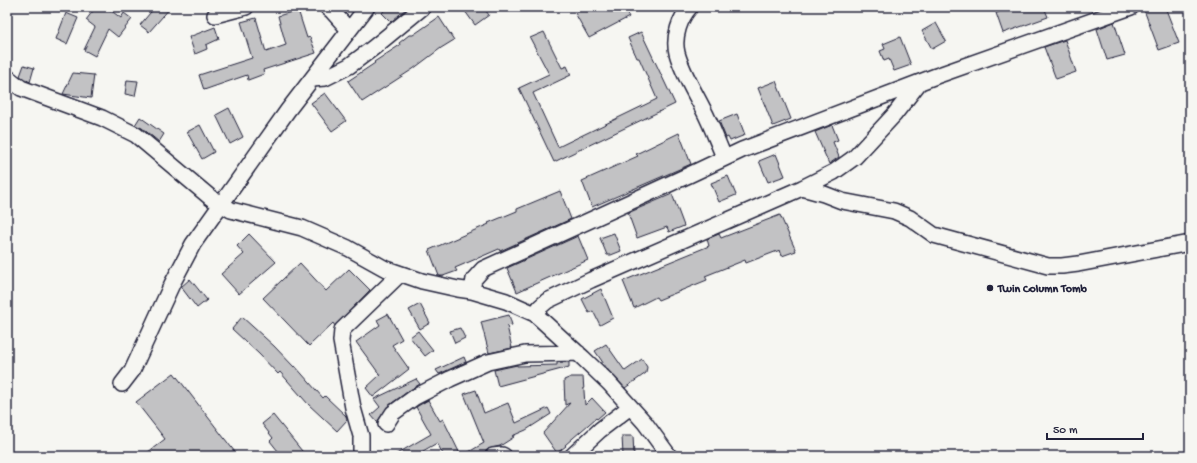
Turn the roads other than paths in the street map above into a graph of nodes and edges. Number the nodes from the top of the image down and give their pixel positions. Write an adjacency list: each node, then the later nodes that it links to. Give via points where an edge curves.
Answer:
1 (246, 7): 8 (street)
2 (327, 7): 9 (street)
3 (367, 7): 9 (street)
4 (423, 7): 11 (street, via 349,66 325,78)
5 (690, 7): 13 (street, via 676,33 676,52)
6 (1131, 7): 7 (street)
7 (1113, 10): 12 (street)
8 (215, 15)
9 (349, 30): 11 (street)
10 (7, 77): 15 (street, via 21,88 102,118 136,136)
11 (312, 79): 15 (street)
12 (919, 83): 13 (street); 14 (street, via 894,116 855,157 834,172)
13 (724, 157): 18 (street, via 483,269 474,279)
14 (802, 188): 16 (street, via 842,201 894,211 910,218 934,235 1048,266 1078,264); 19 (street, via 590,280 547,301)
15 (220, 204): 17 (street, via 232,210 302,228); 21 (street, via 193,244 132,371)
16 (1190, 243)
17 (400, 274): 18 (street, via 458,290); 25 (street, via 342,330 341,341 353,408 361,436)
18 (472, 291): 19 (street, via 506,301)
19 (535, 314): 20 (street)
20 (578, 353): 22 (street); 23 (street, via 525,354 488,362 415,397 393,413)
21 (122, 384)
22 (630, 407): 24 (street, via 645,423); 28 (street)
23 (386, 424)
24 (664, 454)
25 (361, 456)
26 (493, 456): 27 (street)
27 (504, 456)
28 (572, 456)

